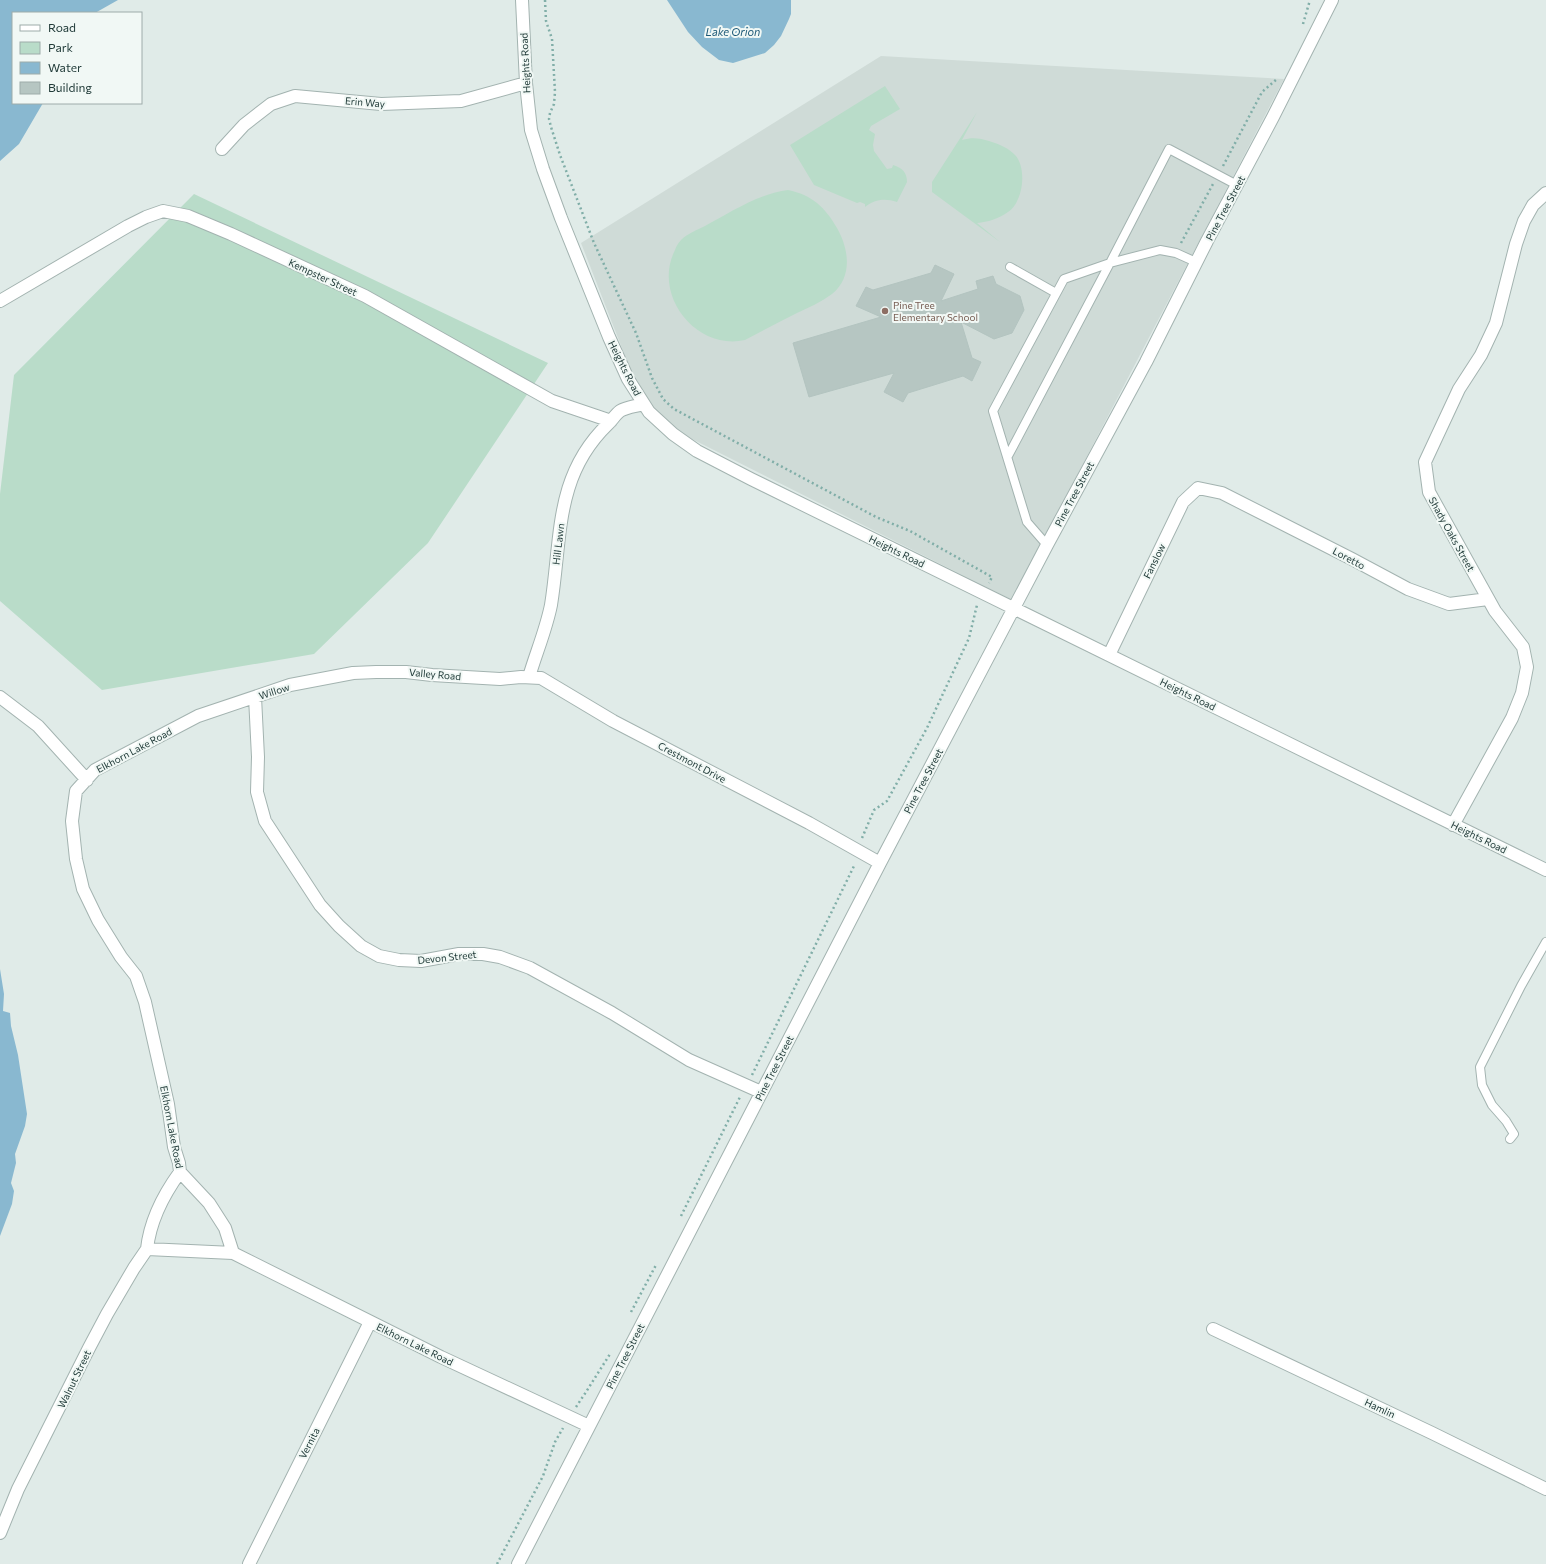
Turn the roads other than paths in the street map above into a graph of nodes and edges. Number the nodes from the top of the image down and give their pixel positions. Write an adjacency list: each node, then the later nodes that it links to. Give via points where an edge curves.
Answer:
1 (522, 0): 3 (street, Heights Road)
2 (1332, 0): 5 (street, Pine Tree Street)
3 (526, 83): 4 (street, Erin Way, via 461,101 381,104 295,96 271,104 244,125); 12 (street, Heights Road, via 531,128 545,176 609,337 628,380)
4 (222, 149)
5 (1237, 185): 7 (street, Pine Tree Street); 8 (lane, via 1169,149)
6 (1546, 193): 17 (street, Shady Oaks Street, via 1533,205 1524,221 1496,324 1481,355 1456,395 1425,462 1429,492)
7 (1196, 262): 8 (lane, via 1176,253 1160,250); 16 (street, Pine Tree Street, via 1146,362)
8 (1110, 263): 10 (lane, via 1064,279); 14 (lane)
9 (1010, 267): 10 (lane)
10 (1056, 293): 14 (lane, via 992,411)
11 (0, 301): 13 (street, Kempster Street, via 128,226 163,211 188,216 231,234 365,296 552,401)
12 (643, 404): 13 (street, via 621,411); 18 (street, Heights Road, via 673,434 697,451)
13 (611, 421): 21 (street, Hill Lawn, via 580,458 569,487 559,530 551,606)
14 (1008, 456): 16 (lane, via 1027,522)
15 (1215, 492): 17 (street, Loretto, via 1262,512 1408,589 1449,604); 19 (street, Fanslow, via 1198,488 1183,502)
16 (1047, 545): 18 (street, Pine Tree Street)
17 (1488, 599): 27 (street, Shady Oaks Street, via 1523,647 1527,667 1522,693 1512,718)
18 (1014, 609): 19 (street, Heights Road); 28 (street, Pine Tree Street)
19 (1109, 655): 27 (street, Heights Road)
20 (369, 672): 22 (street, Valley Road); 23 (street, Willow, via 290,686)
21 (529, 677): 22 (street, Crestmont Drive); 28 (street, Crestmont Drive, via 541,678 613,721)
22 (500, 678)
23 (255, 697): 25 (street, Willow, via 198,716); 31 (street, Devon Street, via 257,792 265,821 320,905 361,946 379,956 399,960 421,961 459,954 500,957 530,968 690,1060)
24 (1, 699): 26 (street, Elkhorn Lake Road, via 38,726)
25 (184, 724): 26 (street, Elkhorn Lake Road, via 95,770)
26 (87, 780): 33 (street, Elkhorn Lake Road, via 76,791 72,821 76,859 83,889 98,920 136,976 143,995 168,1104)
27 (1452, 825): 29 (street, Heights Road)
28 (880, 863): 31 (street, Pine Tree Street)
29 (1546, 870)
30 (1546, 942): 32 (lane, via 1480,1067 1482,1085 1492,1105 1514,1134)
31 (761, 1092): 38 (street, Pine Tree Street)
32 (1510, 1140)
33 (180, 1172): 34 (street, Walnut Street, via 172,1182 151,1228); 35 (street, Elkhorn Lake Road, via 209,1203 225,1228)
34 (147, 1249): 35 (street); 40 (street, Walnut Street, via 107,1314)
35 (233, 1253): 36 (street, Elkhorn Lake Road)
36 (370, 1322): 38 (street, Elkhorn Lake Road); 42 (street, Vernita)
37 (1213, 1329): 39 (street, Hamlin)
38 (589, 1426): 43 (street, Pine Tree Street)
39 (1546, 1489)
40 (4, 1515): 41 (street, Walnut Street)
41 (0, 1532)
42 (249, 1564)
43 (518, 1564)

